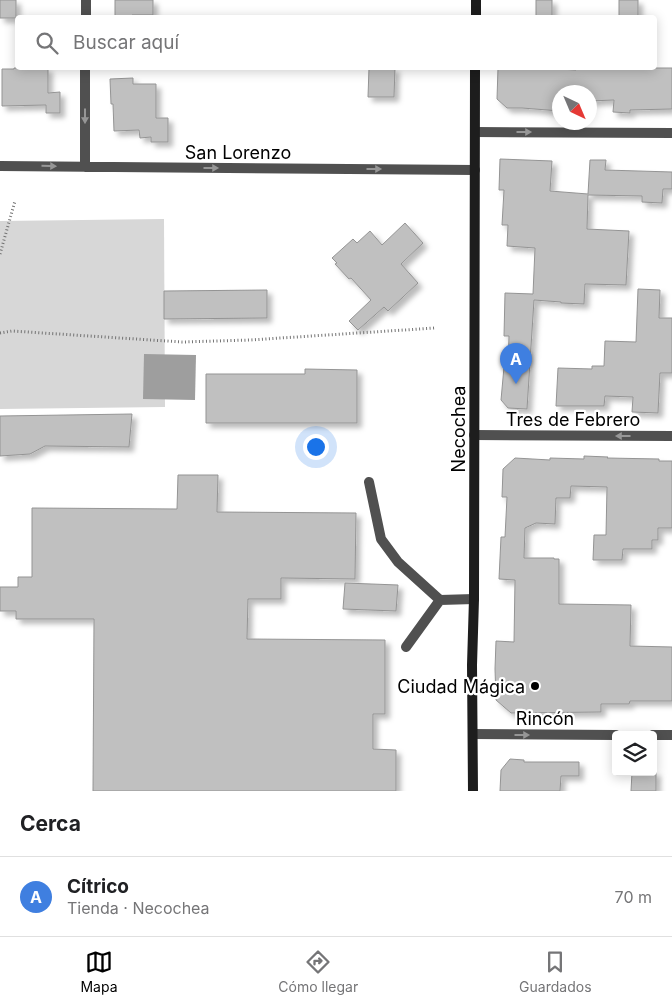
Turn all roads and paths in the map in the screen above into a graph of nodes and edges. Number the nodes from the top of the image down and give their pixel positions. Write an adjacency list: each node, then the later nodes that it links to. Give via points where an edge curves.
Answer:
1 (86, 0): 3 (street)
2 (476, 0): 4 (main road)
3 (86, 15)
4 (476, 15)
5 (85, 70): 10 (street, one-way to 10)
6 (475, 70): 7 (main road, Necochea)
7 (475, 132): 8 (street, one-way to 8); 11 (main road, Necochea)
8 (672, 133)
9 (0, 166): 10 (street, San Lorenzo, one-way to 10)
10 (85, 167): 11 (street, San Lorenzo, one-way to 11)
11 (475, 170): 16 (main road, Necochea)
12 (15, 201): 13 (path)
13 (0, 254)
14 (435, 328): 15 (path, via 182,342 12,331)
15 (0, 333)
16 (474, 435): 17 (street, Tres de Febrero, one-way to 16); 19 (main road, Necochea)
17 (672, 436)
18 (369, 482): 20 (street, via 381,539 398,562)
19 (474, 599): 20 (street); 22 (main road, Necochea)
20 (440, 600): 21 (street)
21 (406, 647)
22 (474, 734): 23 (street, Rincón, one-way to 23); 26 (main road, Necochea)
23 (612, 735)
24 (657, 735): 25 (street)
25 (672, 735)
26 (473, 791)

